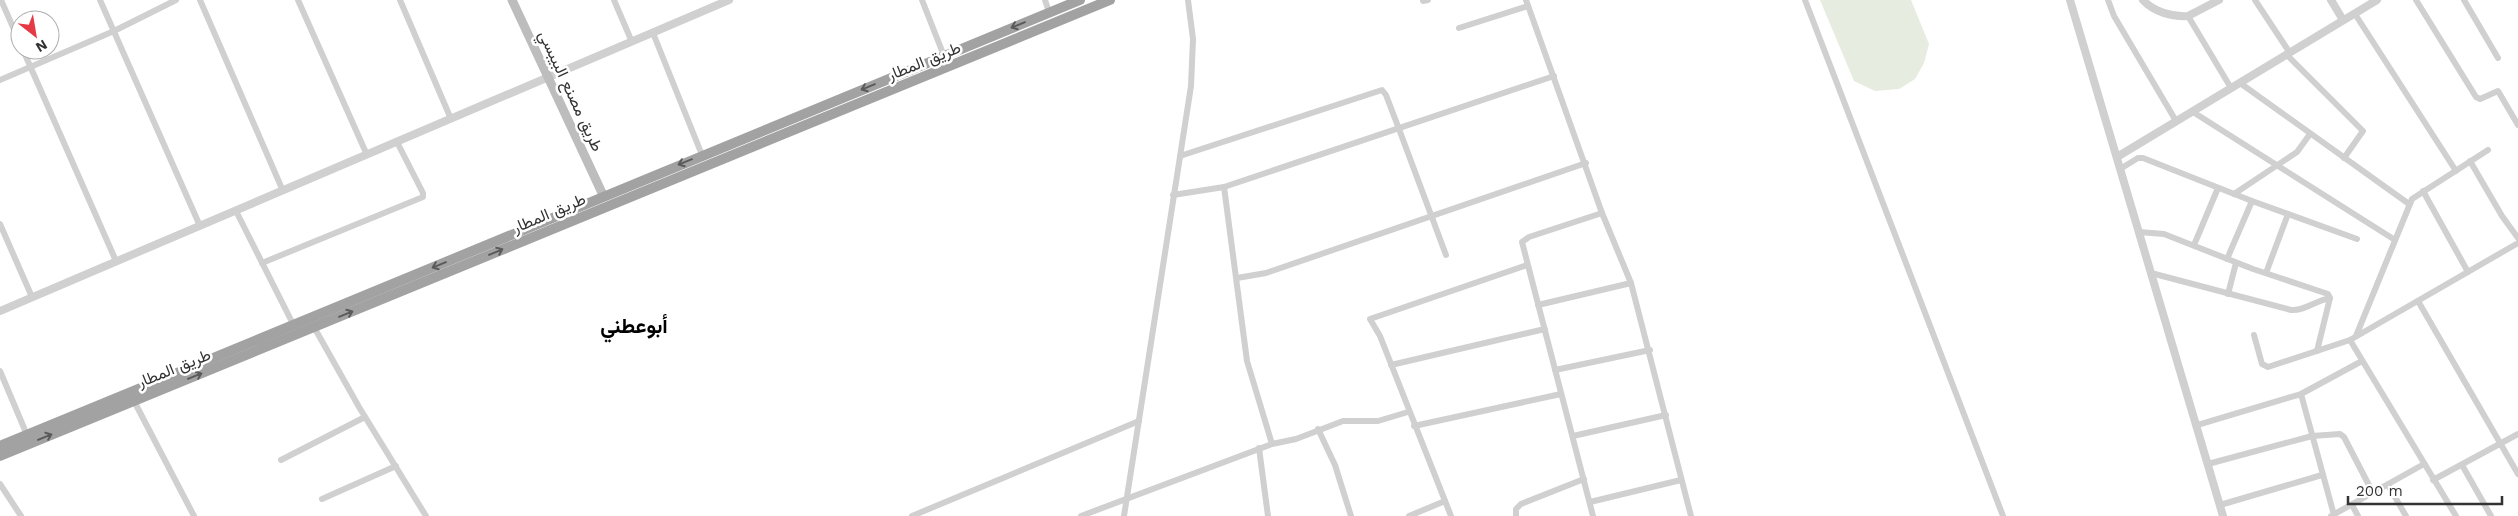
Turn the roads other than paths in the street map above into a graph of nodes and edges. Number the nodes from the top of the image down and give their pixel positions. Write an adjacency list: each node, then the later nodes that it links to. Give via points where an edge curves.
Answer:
1 (1, 0): 30 (street)
2 (100, 0): 33 (street)
3 (176, 0): 33 (street)
4 (200, 0): 66 (street)
5 (298, 0): 54 (street)
6 (400, 0): 47 (street)
7 (512, 0): 42 (main road, طريق مصنع البيبسي)
8 (614, 0): 35 (street)
9 (729, 0): 25 (street)
10 (922, 0): 37 (street)
11 (1044, 0): 27 (street)
12 (1080, 0): 27 (highway, طريق المطار)
13 (1110, 0): 96 (highway, طريق المطار, one-way to 13)
14 (1188, 0): 56 (street, via 1193,72)
15 (1805, 0): 167 (street)
16 (2070, 0): 57 (street)
17 (2108, 0): 48 (street, via 2114,16)
18 (2143, 0): 29 (street, via 2154,9)
19 (2219, 0): 29 (street)
20 (2255, 0): 36 (street)
21 (2331, 0): 31 (street)
22 (2377, 0): 28 (street)
23 (2416, 0): 49 (street, via 2476,98 2498,91)
24 (2464, 0): 38 (street)
25 (714, 3): 34 (street)
26 (1527, 3): 32 (street); 41 (street)
27 (1049, 12): 37 (highway, طريق المطار, one-way to 37)
28 (2354, 14): 31 (street); 63 (street)
29 (2188, 16): 45 (street)
30 (10, 20)
31 (2343, 20): 36 (street)
32 (1459, 28)
33 (114, 31): 40 (street); 78 (street)
34 (652, 33): 35 (street); 55 (street)
35 (632, 42): 42 (street)
36 (2289, 54): 44 (street); 58 (street, via 2363,130)
37 (944, 56): 55 (highway, طريق المطار, one-way to 55)
38 (2498, 58)
39 (28, 60): 40 (street)
40 (31, 67): 43 (street); 87 (street)
41 (1554, 76): 50 (street); 60 (street)
42 (548, 78): 47 (street); 69 (main road, طريق مصنع البيبسي)
43 (0, 80)
44 (2240, 83): 45 (street); 51 (street)
45 (2232, 88): 46 (street)
46 (2193, 112): 48 (street); 61 (street)
47 (451, 119): 52 (street)
48 (2176, 121): 57 (street)
49 (2518, 125)
50 (1399, 129): 56 (street, via 1382,90); 64 (street); 76 (street)
51 (2310, 134): 58 (street); 61 (street, via 2297,152)
52 (397, 142): 54 (street); 88 (street, via 424,193 423,197)
53 (2488, 150): 59 (street)
54 (367, 155): 66 (street)
55 (702, 155): 69 (highway, طريق المطار, one-way to 69)
56 (1180, 156): 70 (street)
57 (2117, 157): 62 (street)
58 (2344, 158): 72 (street)
59 (2470, 161): 63 (street); 80 (street)
60 (1586, 163): 74 (street); 76 (street)
61 (2276, 166): 68 (street); 82 (street)
62 (2120, 169): 65 (street, via 2143,158); 79 (street)
63 (2456, 171): 67 (street)
64 (1224, 188): 70 (street); 94 (street)
65 (2218, 188): 68 (street); 84 (street)
66 (284, 191): 73 (street)
67 (2423, 191): 72 (street); 91 (street)
68 (2234, 194): 71 (street)
69 (603, 195): 96 (highway, طريق المطار, one-way to 96)
70 (1173, 195): 121 (street)
71 (2252, 202): 75 (street); 86 (street)
72 (2409, 204): 82 (street)
73 (236, 211): 78 (street); 88 (street)
74 (1602, 213): 90 (street, via 1526,239 1522,247); 95 (street)
75 (2288, 214): 81 (street); 93 (street)
76 (1432, 217): 85 (street); 94 (street, via 1266,273)
77 (0, 224): 98 (street)
78 (200, 226): 87 (street)
79 (2139, 232): 84 (street, via 2164,234); 92 (street)
80 (2518, 238)
81 (2357, 239)
82 (2395, 240): 107 (street)
83 (2518, 243): 91 (street)
84 (2194, 245): 86 (street)
85 (1446, 255)
86 (2227, 260): 89 (street)
87 (116, 261): 98 (street)
88 (262, 263): 103 (street)
89 (2236, 263): 93 (street); 97 (street)
90 (1527, 265): 101 (street); 111 (street, via 1370,319)
91 (2468, 272): 100 (street)
92 (2151, 273): 97 (street); 122 (street)
93 (2266, 273): 99 (street, via 2328,294)
94 (1237, 278): 129 (street, via 1247,361)
95 (1631, 283): 101 (street); 108 (street)
96 (383, 293): 103 (highway, طريق المطار); 104 (highway, طريق المطار, one-way to 96)
97 (2228, 294): 99 (street, via 2299,311 2315,301)
98 (32, 297): 102 (street)
99 (2330, 298): 109 (street)
100 (2418, 301): 107 (street); 130 (street)
101 (1538, 305): 105 (street)
102 (0, 311)
103 (294, 326): 119 (highway, طريق المطار)
104 (314, 327): 116 (highway, طريق المطار, one-way to 104); 120 (street)
105 (1545, 329): 111 (street); 112 (street)
106 (2254, 335): 109 (street, via 2264,366)
107 (2353, 338): 109 (street); 110 (street)
108 (1650, 350): 112 (street); 118 (street)
109 (2317, 352)
110 (2362, 361): 115 (street); 136 (street)
111 (1391, 365): 117 (street)
112 (1555, 370): 114 (street)
113 (0, 371): 126 (street)
114 (1561, 394): 123 (street); 127 (street)
115 (2301, 394): 122 (street); 128 (street)
116 (134, 401): 119 (highway, طريق المطار); 155 (street)
117 (1408, 412): 123 (street); 124 (street, via 1378,421 1343,421)
118 (1666, 415): 127 (street); 142 (street)
119 (83, 417): 126 (highway, طريق المطار); 133 (highway, طريق المطار, one-way to 119)
120 (366, 417): 134 (street); 138 (street)
121 (1139, 421): 148 (street); 157 (street)
122 (2197, 425): 135 (street)
123 (1414, 426): 149 (street)
124 (1318, 429): 129 (street, via 1296,439); 161 (street, via 1335,465)
125 (2518, 434): 130 (street)
126 (27, 435): 131 (highway, طريق المطار)
127 (1573, 436): 141 (street)
128 (2312, 436): 135 (street); 140 (street); 146 (street, via 2336,434 2344,437)
129 (1272, 444): 132 (street)
130 (2500, 444): 137 (street); 139 (street)
131 (0, 446)
132 (1259, 448): 148 (street); 160 (street)
133 (0, 456)
134 (281, 460)
135 (2208, 464): 151 (street)
136 (2424, 464): 143 (street); 145 (street)
137 (2462, 465): 143 (street); 172 (street)
138 (396, 466): 147 (street); 156 (street)
139 (2518, 474)
140 (2322, 475): 151 (street); 153 (street)
141 (1584, 479): 150 (street); 164 (street, via 1522,504 1516,510)
142 (1681, 480): 150 (street); 166 (street)
143 (2433, 480): 171 (street)
144 (0, 484): 154 (street)
145 (2388, 485): 146 (street); 170 (street)
146 (2373, 493): 152 (street)
147 (322, 499)
148 (1126, 499): 158 (street); 159 (street)
149 (1445, 501): 162 (street); 163 (street)
150 (1590, 502): 165 (street)
151 (2220, 505): 168 (street)
152 (2352, 505): 153 (street); 169 (street)
153 (2332, 515)
154 (20, 516)
155 (194, 516)
156 (426, 516)
157 (912, 516)
158 (1081, 516)
159 (1124, 516)
160 (1268, 516)
161 (1351, 516)
162 (1409, 516)
163 (1452, 516)
164 (1516, 516)
165 (1594, 516)
166 (1691, 516)
167 (2003, 516)
168 (2223, 516)
169 (2358, 516)
170 (2406, 516)
171 (2456, 516)
172 (2491, 516)

